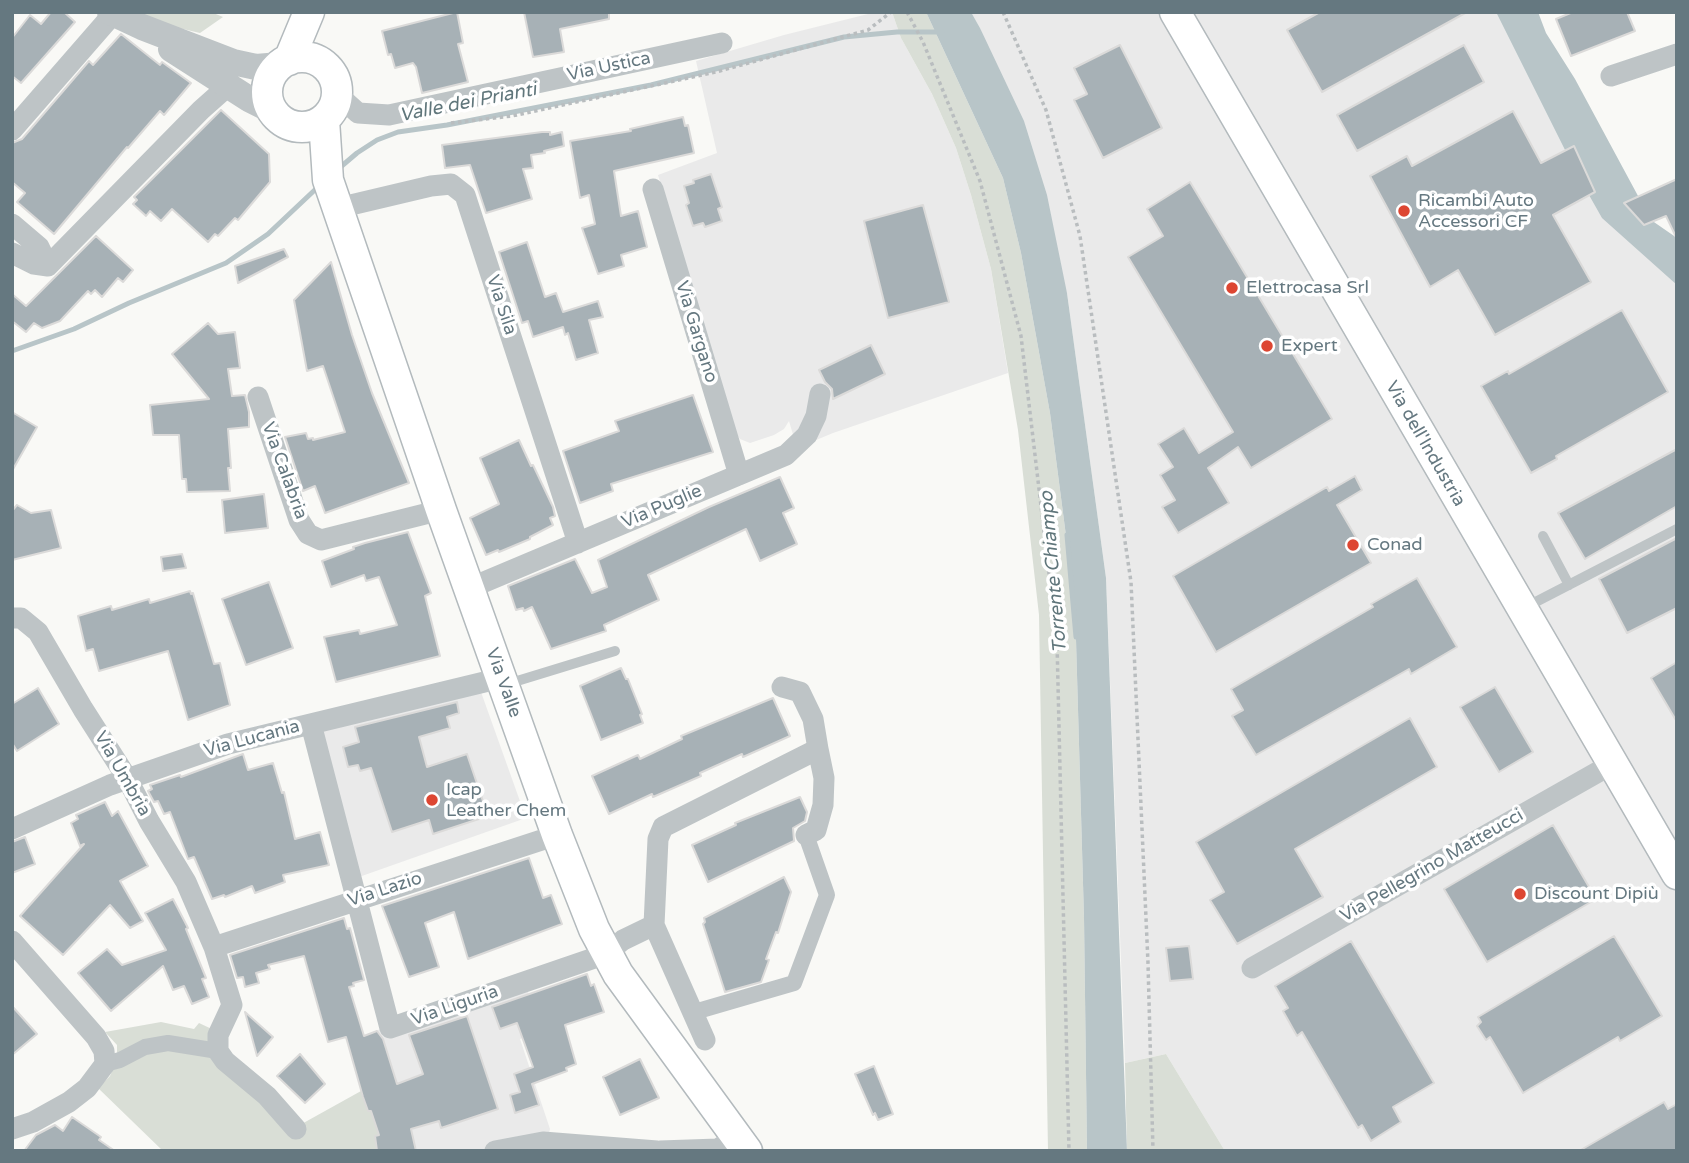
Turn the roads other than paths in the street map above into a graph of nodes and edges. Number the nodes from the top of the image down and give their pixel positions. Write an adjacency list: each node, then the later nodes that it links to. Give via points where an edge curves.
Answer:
1 (311, 12): 7 (main road)
2 (1175, 12): 28 (main road, Via dell'Industria)
3 (111, 13): 4 (street); 12 (street)
4 (142, 27): 7 (street, via 233,62 256,67); 9 (street)
5 (722, 43): 10 (street, Via Ustica, via 389,115)
6 (1677, 54): 8 (street)
7 (296, 62): 10 (main road, Via Valle, via 332,75); 11 (main road, via 269,82 267,92)
8 (1611, 76)
9 (228, 86): 11 (street); 18 (street)
10 (331, 107): 11 (main road, via 313,125 302,127); 13 (main road, Via Valle)
11 (282, 118): 13 (main road, Via Valle)
12 (12, 130)
13 (328, 180): 15 (main road, Via Valle)
14 (653, 188): 21 (street, Via Gargano)
15 (338, 208): 22 (main road, Via Valle); 25 (street, Via Sila, via 441,185 451,184 465,195)
16 (12, 224): 18 (street, via 38,247)
17 (12, 253): 18 (street)
18 (48, 266)
19 (820, 394): 21 (street, Via Puglie, via 807,435 786,455)
20 (258, 397): 22 (street, Via Calabria, via 299,520 308,534 321,540)
21 (739, 475): 25 (street, Via Puglie)
22 (441, 510): 27 (main road, Via Valle)
23 (1677, 529): 26 (lane)
24 (1543, 536): 26 (lane)
25 (578, 543): 27 (street, Via Puglie)
26 (1569, 585): 28 (lane)
27 (470, 588): 31 (main road, Via Valle)
28 (1521, 610): 35 (main road, Via dell'Industria)
29 (12, 618): 36 (street, Via Umbria, via 21,618 37,632)
30 (615, 651): 31 (lane)
31 (503, 682): 33 (street, Via Lucania); 38 (main road, Via Valle)
32 (782, 687): 34 (street, via 800,692 813,719)
33 (311, 724): 36 (street, Via Lucania, via 228,744); 41 (street)
34 (818, 749): 39 (street, via 823,805 816,830); 42 (street, via 663,827 658,839)
35 (1612, 764): 40 (main road, Via dell'Industria); 46 (street, Via Pellegrino Matteucci)
36 (127, 778): 37 (street, Via Lucania); 44 (street, Via Umbria, via 186,882)
37 (12, 829)
38 (557, 835): 41 (street, Via Lazio); 45 (main road, Via Valle)
39 (806, 835): 47 (street, via 827,895 794,983)
40 (1677, 874)
41 (355, 899): 44 (street, Via Lazio); 45 (street, Via Liguria, via 390,1028)
42 (654, 925): 45 (street); 47 (street)
43 (12, 942): 50 (street, via 96,1037)
44 (214, 947): 49 (street, Via Umbria, via 232,1005 218,1035)
45 (606, 954): 53 (main road, Via Valle)
46 (1252, 968)
47 (691, 1013): 48 (street)
48 (705, 1040)
49 (218, 1051): 50 (street, via 168,1043); 52 (street)
50 (105, 1064): 51 (street, via 69,1102)
51 (12, 1129)
52 (296, 1129)
53 (742, 1144): 56 (street)
54 (558, 1146): 55 (street, via 542,1142); 56 (street)
55 (495, 1151)
56 (658, 1151)

